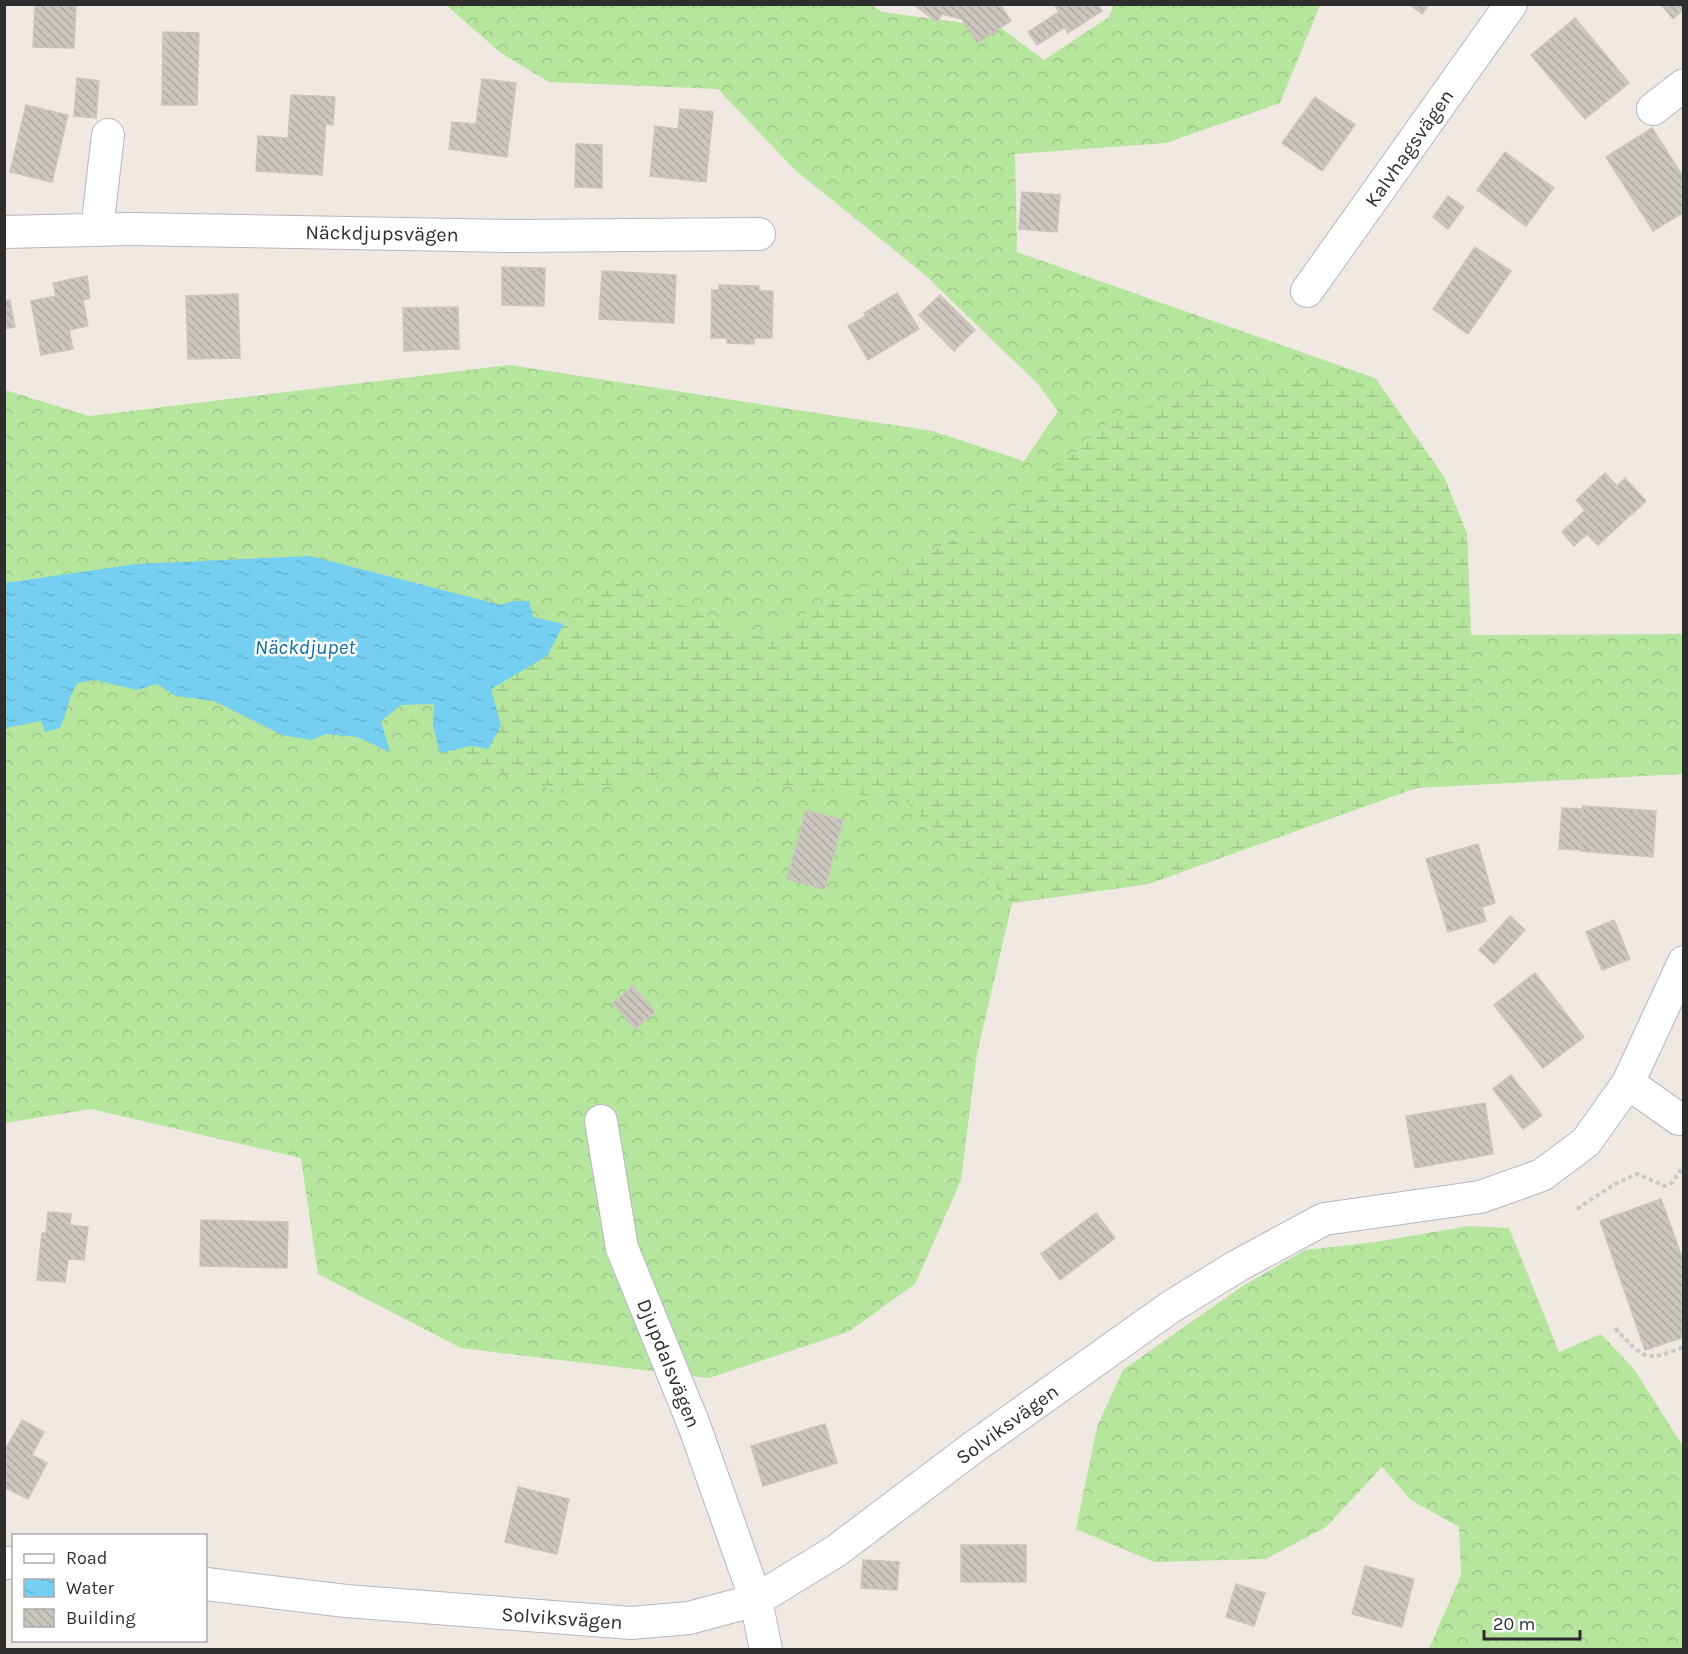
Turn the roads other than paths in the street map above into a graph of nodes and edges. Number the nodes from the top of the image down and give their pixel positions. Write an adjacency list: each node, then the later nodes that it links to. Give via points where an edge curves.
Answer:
1 (1510, 4): 8 (street, Kalvhagsvägen)
2 (1683, 85): 3 (street)
3 (1653, 109)
4 (108, 135): 5 (street)
5 (97, 230): 6 (street, Näckdjupsvägen); 7 (street, Näckdjupsvägen, via 514,236)
6 (4, 232)
7 (759, 234)
8 (1307, 291)
9 (1683, 962): 10 (street, Solviksvägen)
10 (1628, 1083): 11 (street); 14 (street, Solviksvägen, via 1586,1142 1542,1175 1480,1197 1324,1219 1239,1265 1172,1306 836,1551)
11 (1679, 1119)
12 (601, 1121): 14 (street, Djupdalsvägen, via 622,1248 694,1425)
13 (207, 1584): 14 (street, Solviksvägen, via 346,1601 631,1623 689,1618)
14 (756, 1600): 15 (street, Djupdalsvägen)
15 (766, 1650)

